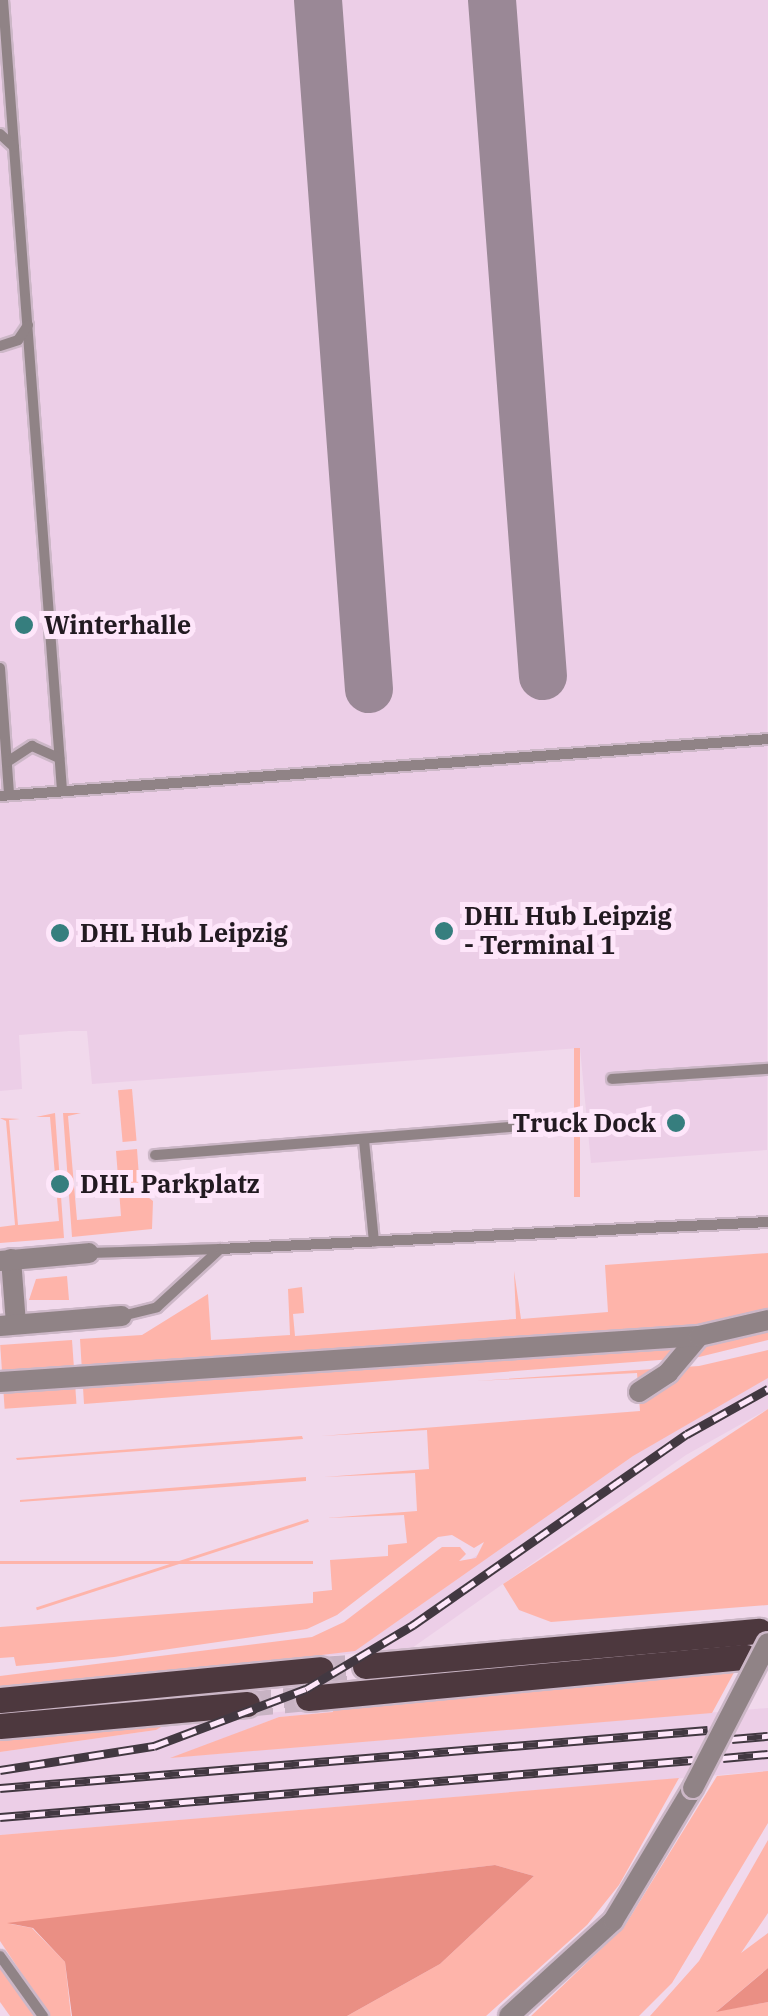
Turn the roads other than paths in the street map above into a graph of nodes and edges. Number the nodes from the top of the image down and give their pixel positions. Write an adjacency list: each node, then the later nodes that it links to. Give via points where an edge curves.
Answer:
1 (3, 0): 3 (lane)
2 (0, 134): 3 (lane)
3 (14, 148): 4 (lane)
4 (28, 325): 5 (lane, via 18,340); 8 (lane)
5 (0, 346)
6 (0, 668): 9 (lane)
7 (768, 739): 10 (lane)
8 (60, 758): 9 (lane, via 32,746); 10 (lane)
9 (7, 762): 11 (lane)
10 (62, 791): 11 (lane)
11 (5, 796)
12 (768, 1069): 13 (lane)
13 (612, 1078)
14 (526, 1126): 15 (lane)
15 (364, 1140): 16 (lane); 18 (lane)
16 (156, 1155)
17 (768, 1222): 18 (lane)
18 (374, 1242): 19 (lane)
19 (220, 1249): 20 (lane); 22 (lane, via 158,1308)
20 (89, 1253): 21 (street)
21 (6, 1260): 24 (street)
22 (122, 1316): 24 (street)
23 (768, 1320): 25 (street)
24 (8, 1325)
25 (698, 1336): 26 (street); 27 (street, via 668,1373)
26 (0, 1382)
27 (639, 1392)
28 (763, 1637): 30 (main road); 38 (street, bridge, via 693,1788 614,1921)
29 (746, 1657): 32 (main road)
30 (365, 1666)
31 (321, 1669): 33 (main road)
32 (308, 1698)
33 (0, 1700)
34 (248, 1704): 35 (main road)
35 (0, 1726)
36 (0, 1956): 37 (lane)
37 (44, 2016)
38 (509, 2016)

